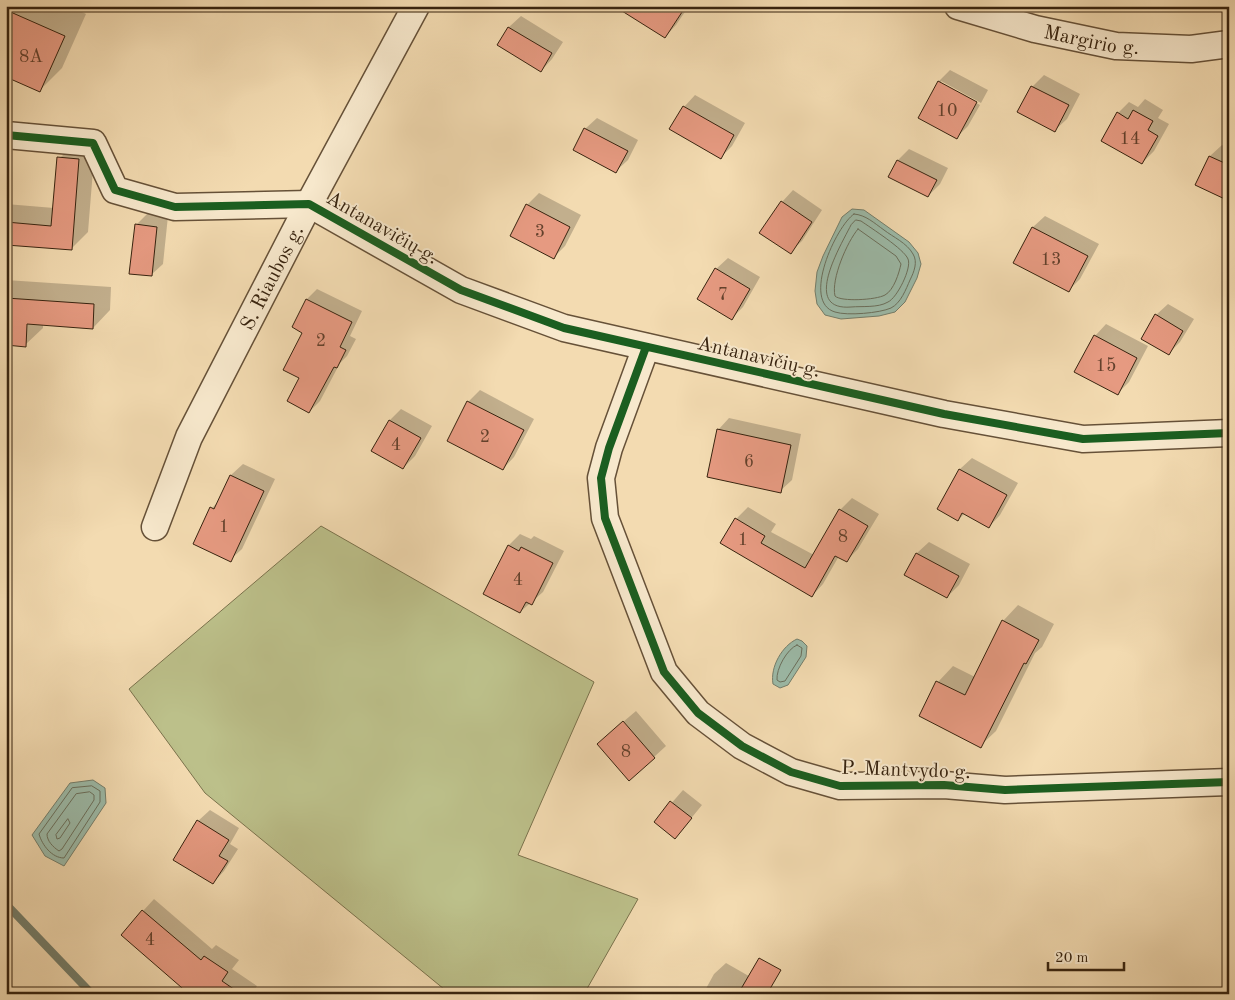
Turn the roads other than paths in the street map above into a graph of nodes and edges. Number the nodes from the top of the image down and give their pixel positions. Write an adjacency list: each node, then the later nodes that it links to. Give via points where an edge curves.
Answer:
1 (416, 6): 5 (street, S. Riaubos g.)
2 (958, 6): 3 (street, Margirio g., via 1035,29 1116,46 1191,48)
3 (1229, 44)
4 (6, 135): 5 (street, via 93,143 115,190 175,207)
5 (309, 204): 6 (street, Antanavičių g., via 461,290 564,328); 8 (street, S. Riaubos g., via 189,437)
6 (646, 347): 7 (street, Antanavičių g., via 944,414 1083,439); 9 (street, P. Mantvydo g., via 601,478 605,518 664,672 698,714 742,746 791,772 840,786 944,785 1005,790)
7 (1229, 433)
8 (156, 527)
9 (1229, 782)

